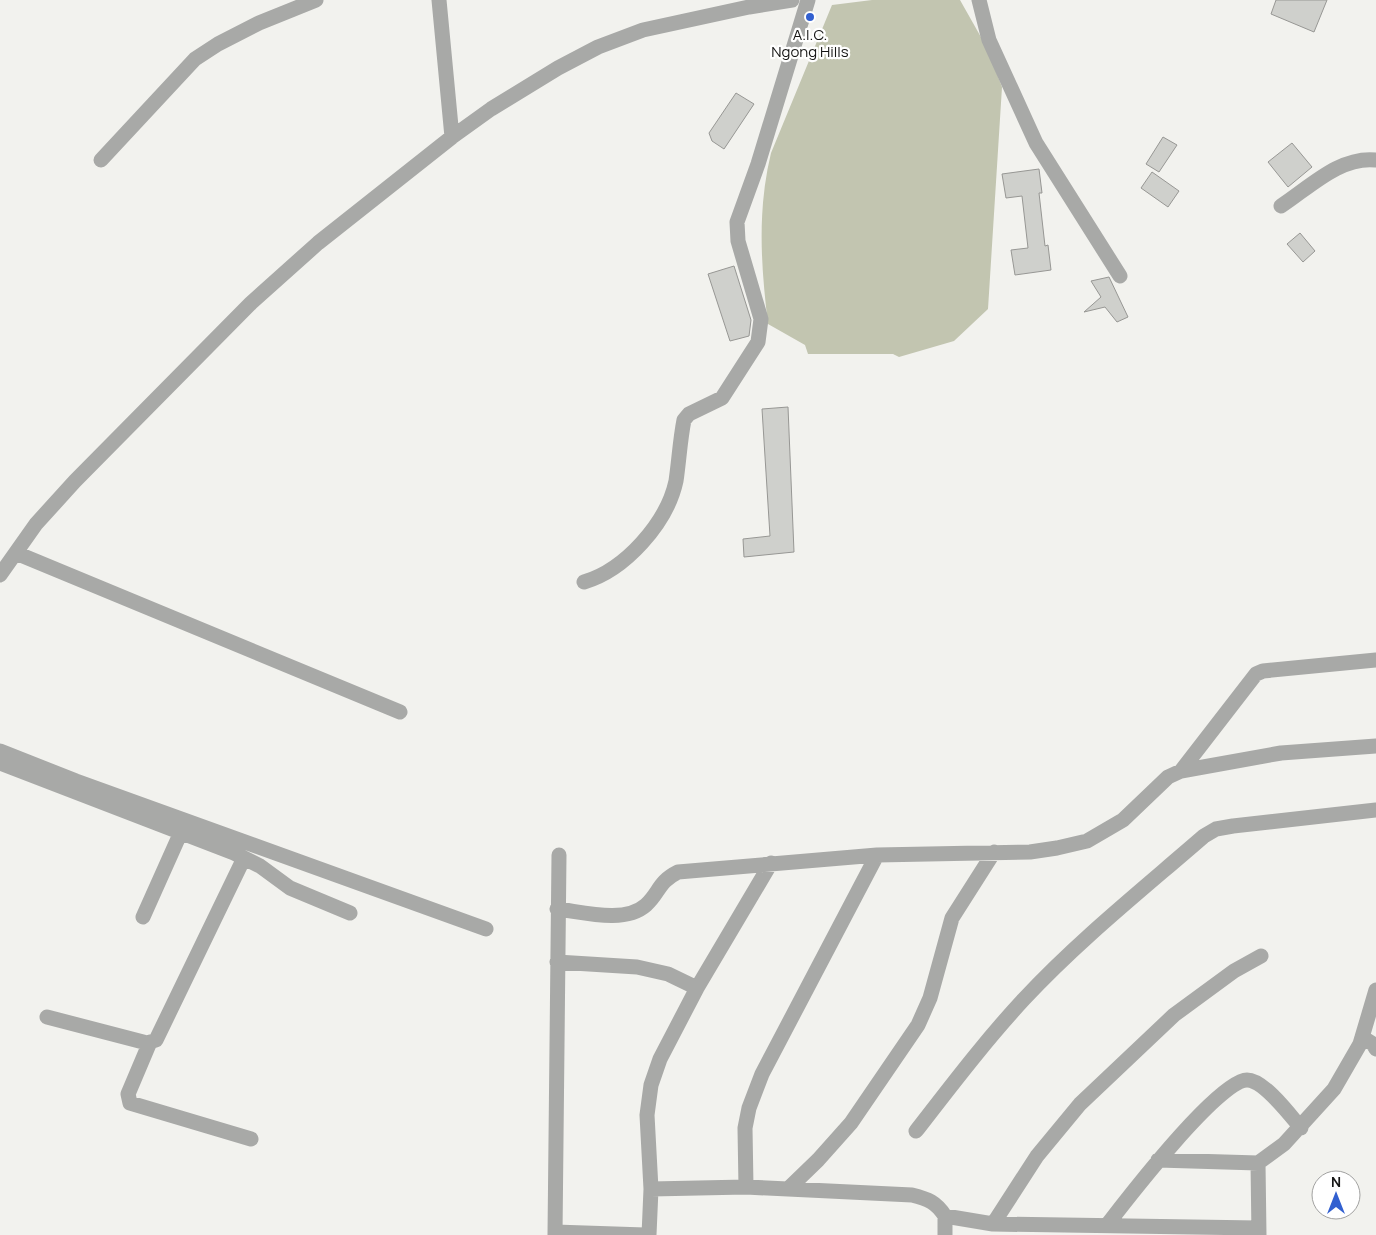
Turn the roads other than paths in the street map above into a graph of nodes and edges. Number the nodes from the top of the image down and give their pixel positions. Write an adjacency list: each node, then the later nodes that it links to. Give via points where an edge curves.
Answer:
1 (439, 0): 6 (street)
2 (792, 0): 6 (street, via 749,6 643,30 598,47 491,109)
3 (808, 0): 13 (street, via 737,222 738,241 760,319 758,342 722,398 689,414 684,420 675,483 665,511 625,560 598,578)
4 (979, 0): 10 (street, via 989,40 1036,143)
5 (307, 2): 7 (street, via 195,59)
6 (452, 137): 11 (street, via 325,238 251,303 75,481 36,524)
7 (101, 160)
8 (1376, 160): 9 (street, via 1342,164)
9 (1281, 206)
10 (1120, 276)
11 (16, 553): 12 (street); 15 (street)
12 (0, 574)
13 (584, 582)
14 (1376, 660): 19 (street, via 1256,674)
15 (400, 712)
16 (1376, 746): 19 (street, via 1281,753)
17 (0, 751): 30 (street)
18 (0, 764): 21 (street)
19 (1181, 770): 22 (street, via 1168,777 1124,820 1087,841 1030,852)
20 (1376, 810): 40 (street, via 1233,826 1216,829 1204,836 1088,936 1025,998 963,1069)
21 (181, 832): 25 (street); 29 (street)
22 (994, 852): 24 (street); 46 (street, via 952,918 930,998 918,1026 851,1123)
23 (560, 855): 27 (street)
24 (877, 855): 26 (street); 44 (street, via 762,1074 745,1128)
25 (244, 858): 28 (street, via 290,888); 37 (street, via 162,1032)
26 (771, 864): 27 (street, via 678,872 666,878 646,905 631,913 614,915); 33 (street)
27 (557, 910): 32 (street)
28 (350, 912)
29 (143, 917)
30 (486, 930)
31 (1260, 956): 48 (street, via 1174,1015 1080,1104 1038,1156)
32 (557, 962): 33 (street, via 637,967 668,974); 51 (street)
33 (697, 988): 45 (street, via 660,1059 651,1085 647,1115)
34 (1376, 990): 36 (street)
35 (47, 1018): 37 (street)
36 (1362, 1037): 38 (street); 39 (street, via 1334,1089)
37 (150, 1042): 41 (street, via 128,1094 130,1103)
38 (1376, 1049)
39 (1301, 1128): 42 (street, via 1265,1088 1255,1081 1240,1081 1205,1110); 43 (street)
40 (916, 1131)
41 (251, 1139)
42 (1158, 1160): 43 (street); 49 (street)
43 (1258, 1163): 50 (street)
44 (746, 1188): 45 (street); 46 (street)
45 (651, 1189): 52 (street)
46 (788, 1189): 47 (street, via 912,1195 938,1204)
47 (945, 1216): 48 (street); 53 (street)
48 (993, 1224): 49 (street)
49 (1107, 1224): 50 (street)
50 (1258, 1232)
51 (555, 1234): 52 (street)
52 (647, 1235)
53 (945, 1235)

